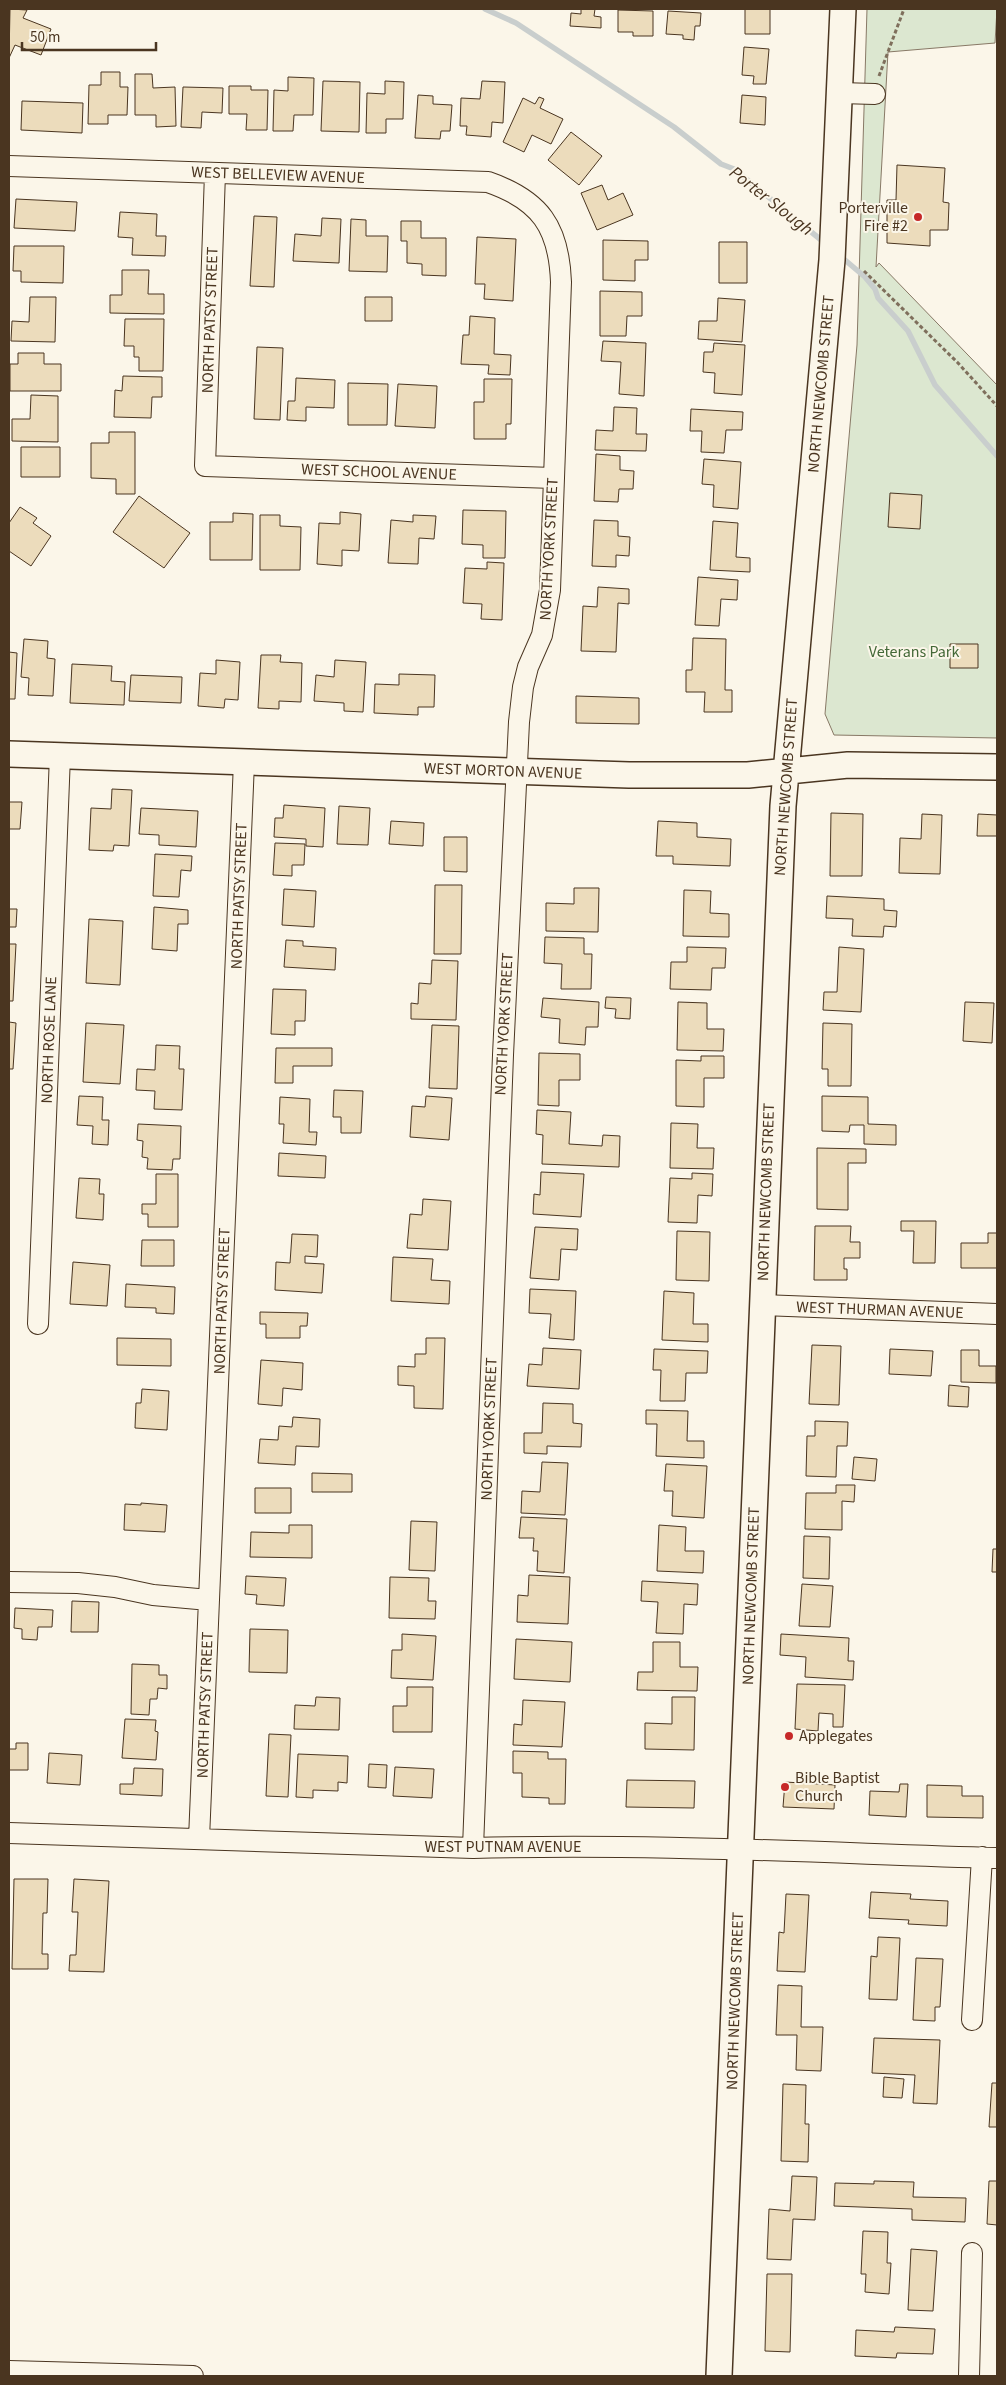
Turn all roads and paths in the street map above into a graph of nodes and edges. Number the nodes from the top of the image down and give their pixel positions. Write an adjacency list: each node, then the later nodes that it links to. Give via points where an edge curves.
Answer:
1 (843, 9): 3 (main road, NORTH NEWCOMB STREET)
2 (904, 9): 4 (path)
3 (840, 94): 4 (street); 17 (main road, NORTH NEWCOMB STREET, via 832,260)
4 (874, 94)
5 (9, 166): 6 (street, WEST BELLEVIEW AVENUE)
6 (215, 173): 7 (street, WEST BELLEVIEW AVENUE, via 488,182 515,192); 10 (street, NORTH PATSY STREET)
7 (538, 210): 11 (street, NORTH YORK STREET, via 551,228 560,269)
8 (864, 271): 9 (path)
9 (997, 406)
10 (205, 466): 11 (street, WEST SCHOOL AVENUE)
11 (553, 478): 16 (street, NORTH YORK STREET, via 548,609 523,687)
12 (9, 754): 13 (main road, WEST MORTON AVENUE)
13 (60, 756): 14 (main road, WEST MORTON AVENUE); 20 (street, NORTH ROSE LANE)
14 (244, 762): 16 (main road, WEST MORTON AVENUE); 22 (street, NORTH PATSY STREET)
15 (997, 767): 17 (main road, WEST MORTON AVENUE, via 848,765)
16 (516, 771): 17 (main road, WEST MORTON AVENUE, via 694,776); 25 (street, NORTH YORK STREET, via 502,1055)
17 (786, 772): 18 (main road, NORTH NEWCOMB STREET)
18 (762, 1306): 19 (street, WEST THURMAN AVENUE); 26 (main road, NORTH NEWCOMB STREET)
19 (997, 1314)
20 (38, 1324)
21 (9, 1582): 22 (street, via 78,1583 153,1596)
22 (209, 1600): 24 (street, NORTH PATSY STREET)
23 (9, 1834): 24 (street, WEST PUTNAM AVENUE)
24 (199, 1840): 25 (street, WEST PUTNAM AVENUE)
25 (473, 1848): 26 (street, WEST PUTNAM AVENUE, via 524,1846)
26 (741, 1851): 27 (street, WEST PUTNAM AVENUE); 33 (main road, NORTH NEWCOMB STREET)
27 (990, 1858): 28 (street)
28 (972, 2020)
29 (972, 2253): 34 (street)
30 (9, 2371): 31 (street)
31 (181, 2376): 32 (street)
32 (193, 2376)
33 (719, 2376)
34 (969, 2376)

